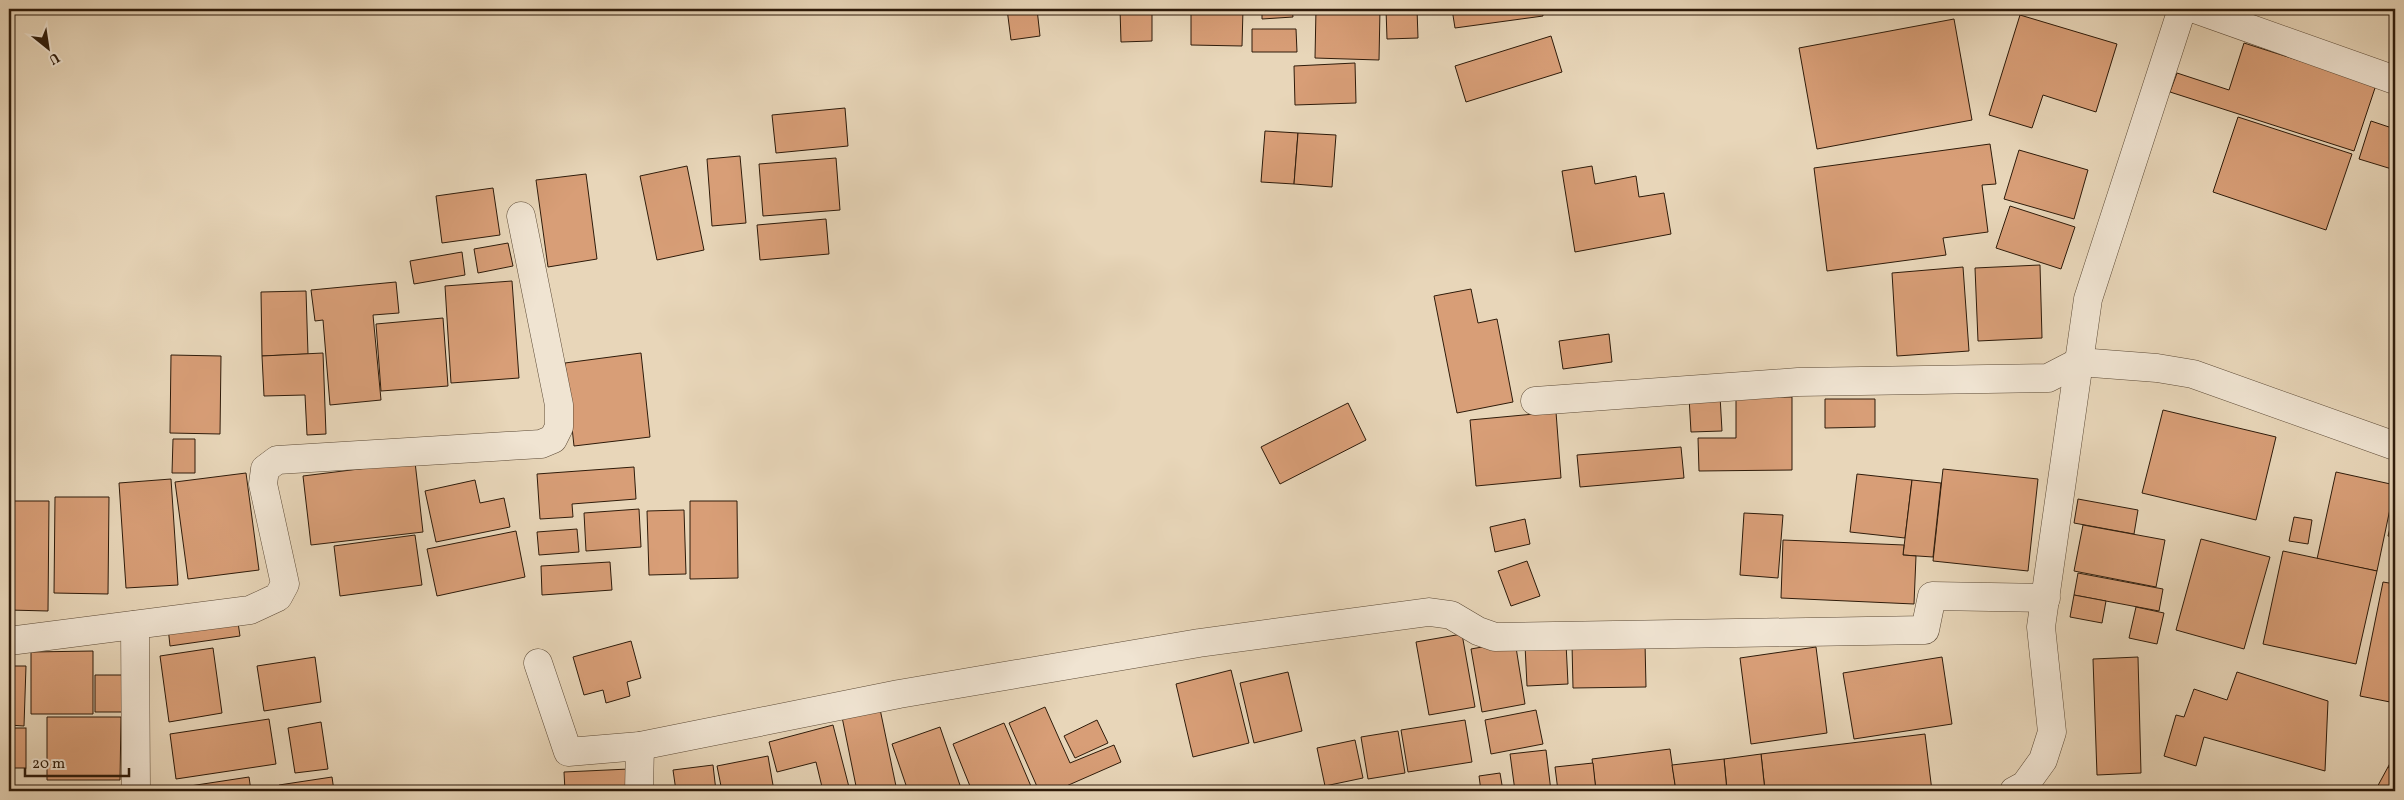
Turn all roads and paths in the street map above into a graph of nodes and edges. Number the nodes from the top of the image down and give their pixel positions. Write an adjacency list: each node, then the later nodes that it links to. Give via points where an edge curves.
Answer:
1 (2182, 9): 5 (street, via 2088,299)
2 (2195, 9): 3 (street)
3 (2395, 80)
4 (521, 216): 9 (street, via 559,405 559,427 553,439 541,444 277,460 265,469 263,484 285,584 278,597 250,610)
5 (2079, 362): 6 (street, via 2048,378 1798,382); 7 (street, via 2193,374); 8 (street)
6 (1535, 401)
7 (2395, 446)
8 (2046, 598): 12 (street, via 1932,596 1925,630 1495,637 1451,615 1429,612 1150,651 899,694); 15 (street, via 2041,627 2052,732 2042,760 2025,785)
9 (135, 625): 10 (street); 13 (street)
10 (9, 640)
11 (538, 663): 12 (street, via 568,752)
12 (640, 746): 14 (street)
13 (136, 791)
14 (639, 791)
15 (2014, 791)

